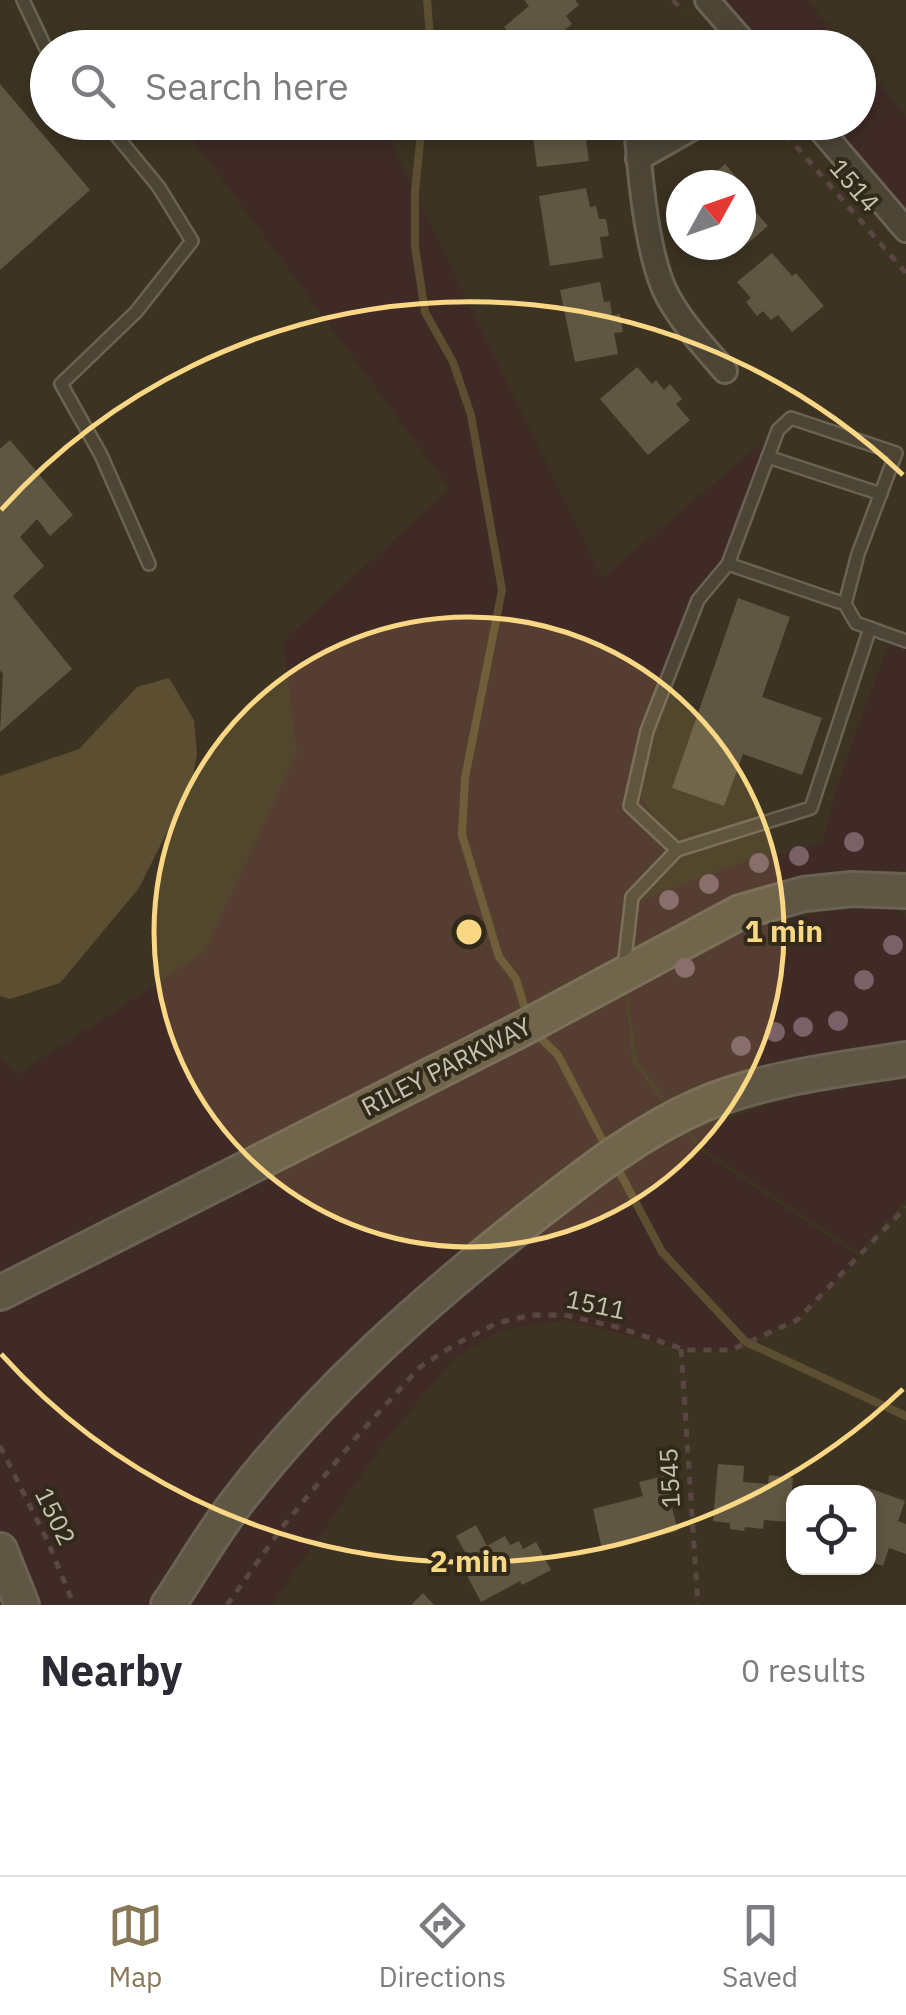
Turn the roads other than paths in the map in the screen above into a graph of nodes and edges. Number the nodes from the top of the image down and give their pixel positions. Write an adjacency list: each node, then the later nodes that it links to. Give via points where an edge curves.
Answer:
1 (23, 0): 3 (lane)
2 (707, 0): 4 (street)
3 (37, 30)
4 (733, 30)
5 (121, 140): 14 (lane, via 192,241 136,312 61,384 101,455)
6 (637, 140): 9 (street)
7 (672, 140): 9 (street)
8 (829, 140): 10 (street)
9 (638, 160): 11 (street, via 667,295)
10 (906, 230)
11 (725, 371)
12 (768, 457): 13 (lane); 13 (lane, via 778,430 792,418 896,453); 15 (lane)
13 (881, 494): 16 (lane)
14 (148, 564)
15 (728, 564): 16 (lane); 19 (lane, via 698,600 648,731 630,806)
16 (845, 604): 17 (lane, via 856,623)
17 (870, 628): 18 (lane); 19 (lane, via 812,808)
18 (906, 641)
19 (677, 850): 21 (lane, via 632,898)
20 (906, 890): 21 (street, RILEY PARKWAY, via 804,894 740,912)
21 (622, 976): 23 (street, RILEY PARKWAY)
22 (906, 1060): 26 (street, via 739,1091 661,1125 588,1173 418,1309 333,1393 240,1498)
23 (0, 1293)
24 (0, 1550): 25 (street)
25 (22, 1605)
26 (168, 1605)

